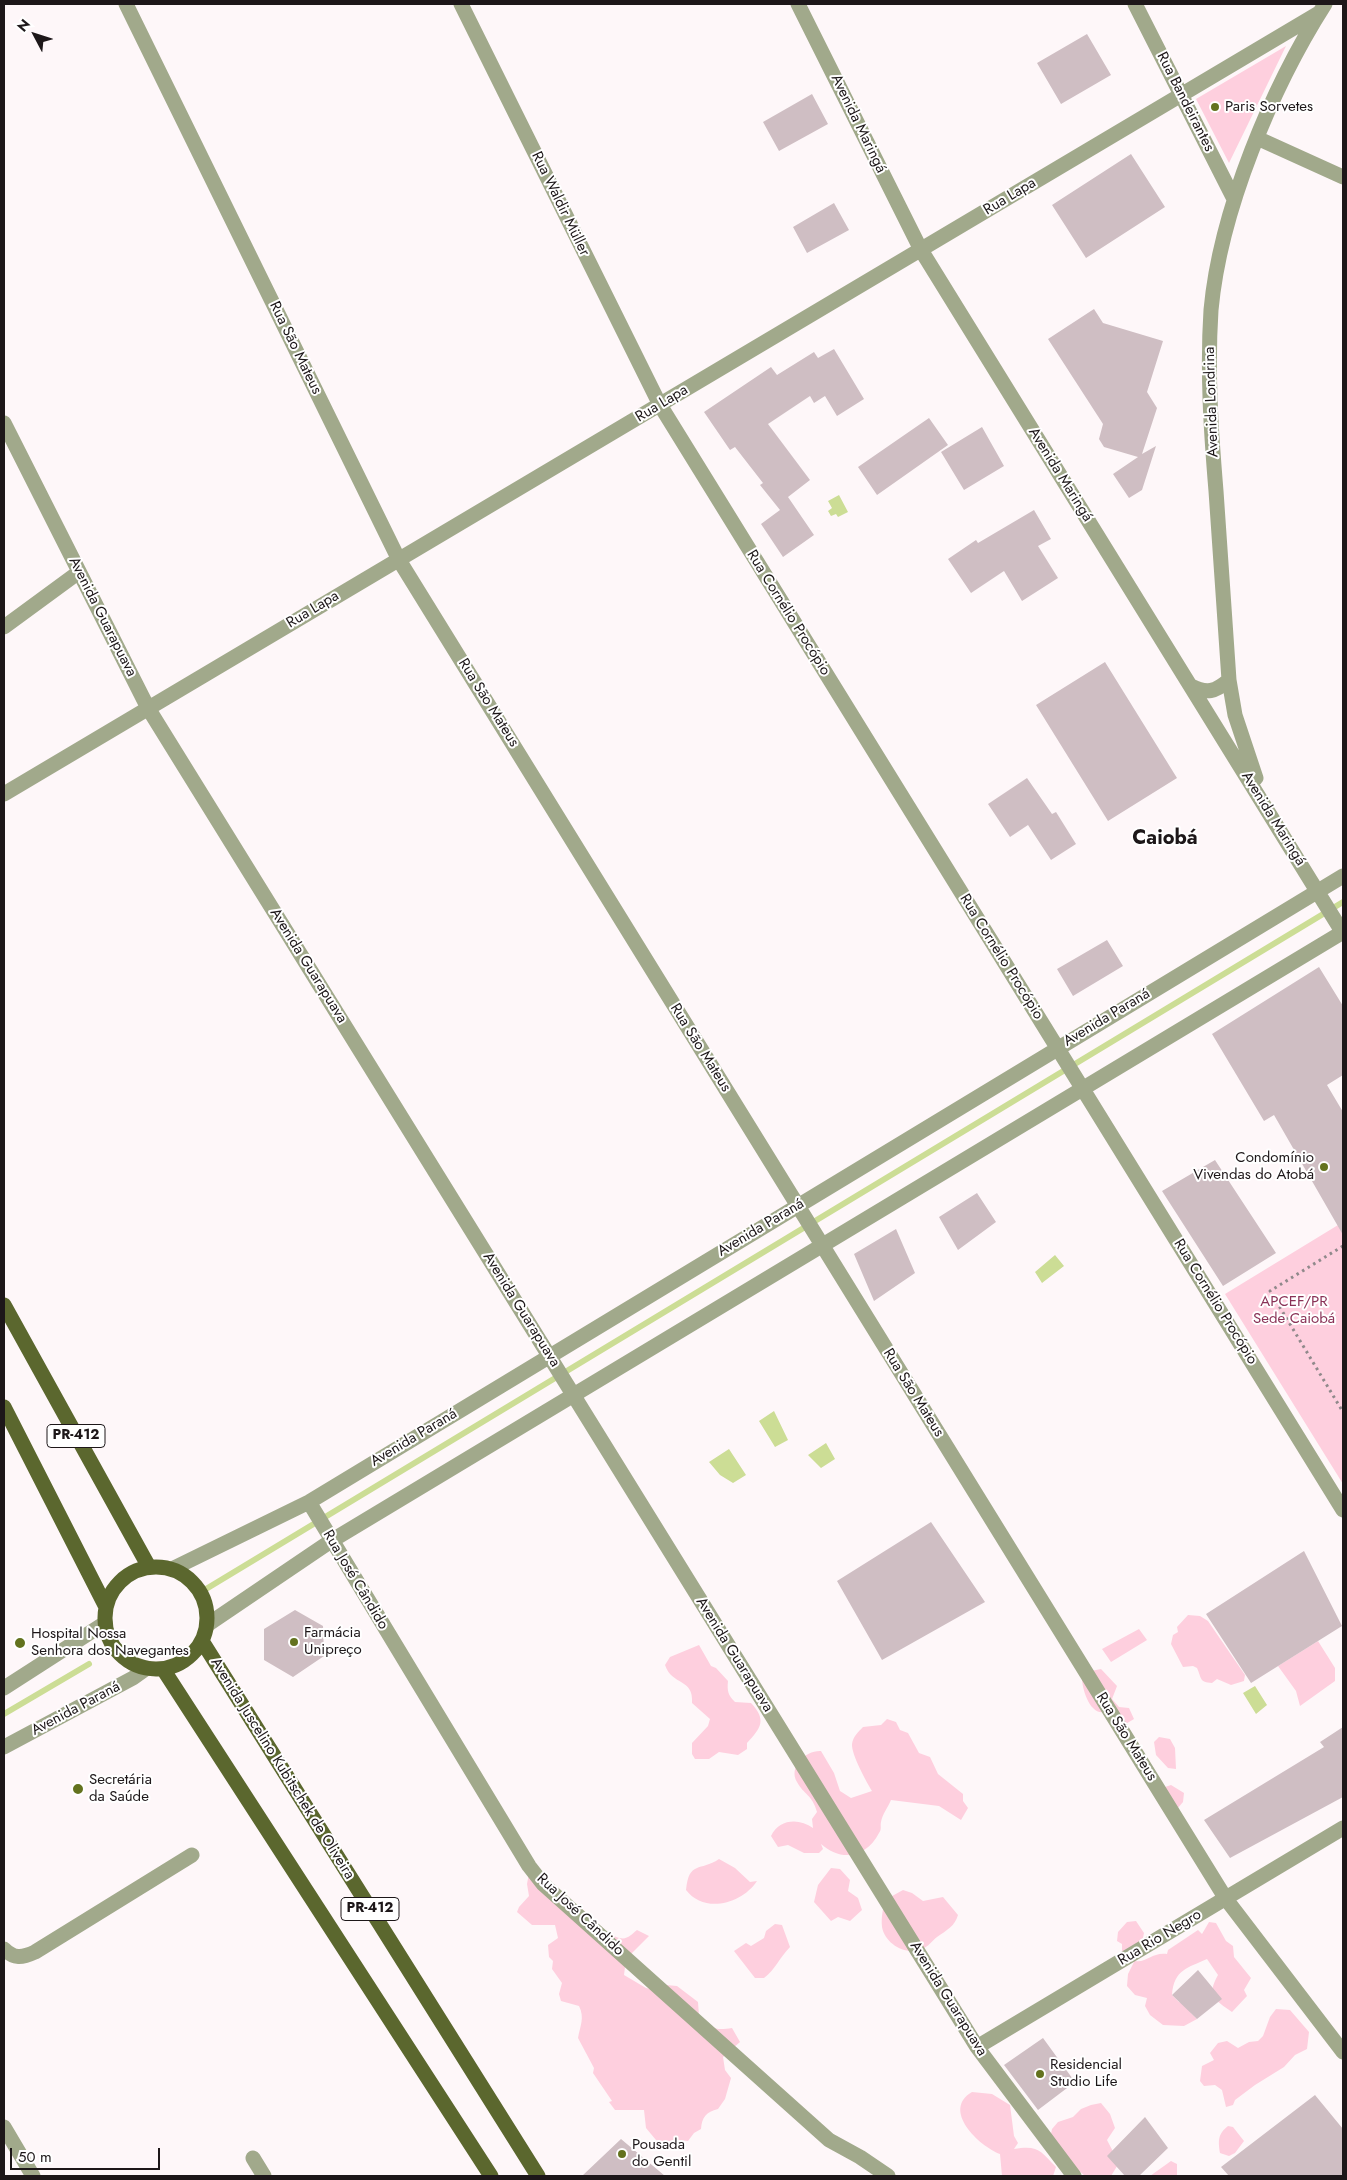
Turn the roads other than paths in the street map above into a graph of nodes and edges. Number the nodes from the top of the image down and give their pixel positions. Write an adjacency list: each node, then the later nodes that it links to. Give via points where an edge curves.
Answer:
1 (126, 4): 13 (street, Rua São Mateus)
2 (461, 4): 11 (street, Rua Waldir Müller)
3 (798, 4): 10 (street, Avenida Maringá)
4 (1135, 4): 6 (street, Rua Bandeirantes)
5 (1322, 8): 6 (street, Rua Lapa); 7 (street, Avenida Londrina)
6 (1181, 95): 9 (street, Rua Bandeirantes); 10 (street, Rua Lapa)
7 (1257, 138): 8 (street); 9 (street, Avenida Londrina)
8 (1343, 177)
9 (1234, 199): 16 (street, Avenida Londrina, via 1219,260 1209,360)
10 (921, 250): 11 (street, Rua Lapa); 17 (street, Avenida Maringá)
11 (660, 405): 13 (street, Rua Lapa); 24 (street, Rua Cornélio Procópio)
12 (4, 423): 14 (street, Avenida Guarapuava)
13 (399, 560): 18 (street, Rua Lapa); 26 (street, Rua São Mateus)
14 (79, 572): 15 (street); 18 (street, Avenida Guarapuava)
15 (4, 627)
16 (1229, 680): 17 (street, via 1211,692); 20 (street, Avenida Londrina, via 1246,754)
17 (1190, 686): 20 (street, Avenida Maringá)
18 (148, 708): 19 (street, Rua Lapa); 29 (street, Avenida Guarapuava)
19 (4, 794)
20 (1272, 816): 22 (street, Avenida Maringá)
21 (1343, 876): 22 (street, Avenida Paraná)
22 (1317, 891): 23 (street, Avenida Maringá); 24 (street, Avenida Paraná)
23 (1343, 932): 25 (street)
24 (1061, 1053): 25 (street, Rua Cornélio Procópio); 26 (street, Avenida Paraná)
25 (1080, 1085): 27 (street); 33 (street, Rua Cornélio Procópio)
26 (800, 1210): 27 (street, Rua São Mateus); 29 (street, Avenida Paraná)
27 (819, 1240): 30 (street); 47 (street, Rua São Mateus)
28 (4, 1305): 35 (main road, PR-412)
29 (552, 1360): 30 (street, Avenida Guarapuava); 32 (street, Avenida Paraná)
30 (572, 1392): 34 (street); 49 (street, Avenida Guarapuava)
31 (4, 1407): 37 (main road, PR-412)
32 (309, 1502): 34 (street, Rua José Cândido); 36 (street, Avenida Paraná)
33 (1343, 1510)
34 (331, 1541): 39 (street); 57 (street, Rua José Cândido, via 543,1884 829,2140)
35 (149, 1568): 36 (main road); 37 (main road, via 134,1572 122,1581)
36 (172, 1569): 39 (main road, via 183,1574 200,1591)
37 (106, 1607): 38 (main road)
38 (105, 1623): 41 (main road, via 118,1653 131,1663); 43 (street)
39 (207, 1625): 40 (main road)
40 (202, 1641): 42 (main road, via 179,1664); 56 (main road, Avenida Juscelino Kubitschek de Oliveira / PR-412)
41 (147, 1668): 42 (main road); 44 (street, Avenida Paraná)
42 (163, 1669): 55 (main road, PR-412)
43 (4, 1688)
44 (4, 1747)
45 (1343, 1828): 47 (street, Rua Rio Negro)
46 (192, 1855): 48 (street, via 35,1952 22,1958 10,1955)
47 (1226, 1899): 49 (street, Rua Rio Negro); 50 (street, Rua São Mateus)
48 (4, 1948)
49 (977, 2047): 58 (street, Avenida Guarapuava)
50 (1343, 2052)
51 (4, 2127): 53 (street)
52 (253, 2158): 54 (street)
53 (33, 2176)
54 (264, 2176)
55 (491, 2176)
56 (538, 2176)
57 (888, 2176)
58 (1074, 2176)

